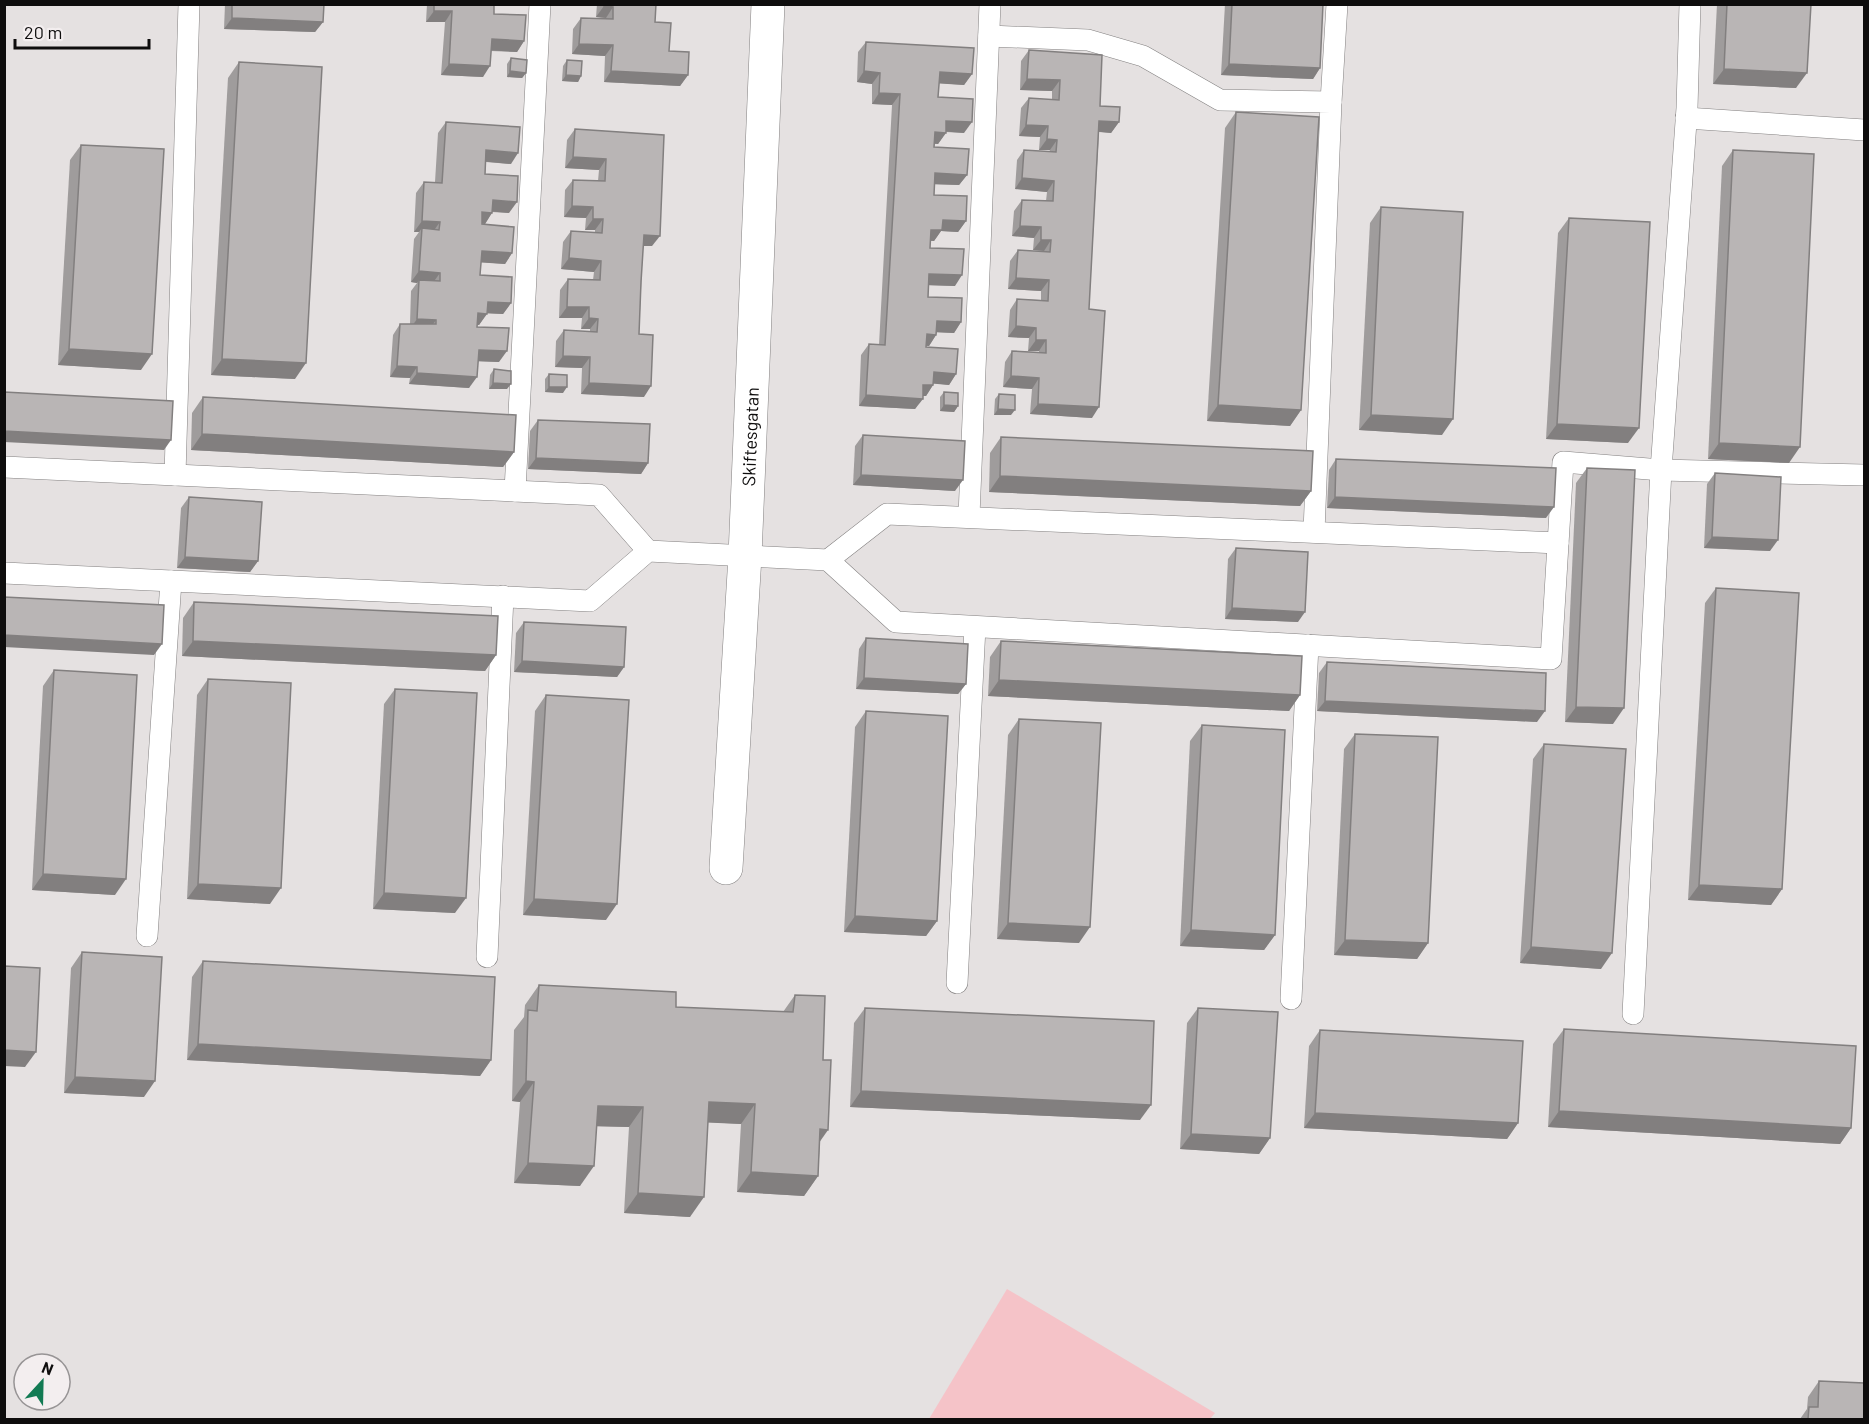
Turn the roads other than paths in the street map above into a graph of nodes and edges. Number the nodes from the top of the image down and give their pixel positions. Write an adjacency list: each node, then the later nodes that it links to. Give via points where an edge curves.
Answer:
1 (189, 4): 13 (lane)
2 (540, 4): 15 (lane)
3 (768, 4): 20 (street, Skiftesgatan)
4 (990, 4): 7 (lane)
5 (1337, 4): 8 (lane)
6 (1690, 4): 9 (lane)
7 (989, 36): 8 (lane, via 1088,40 1143,56 1220,100); 16 (lane)
8 (1330, 102): 17 (lane)
9 (1686, 118): 10 (lane); 12 (lane)
10 (1864, 130)
11 (4, 467): 13 (lane)
12 (1661, 470): 14 (lane); 18 (lane, via 1563,462); 32 (lane)
13 (175, 475): 15 (lane)
14 (1864, 475)
15 (515, 491): 19 (lane, via 599,495)
16 (969, 516): 17 (lane); 21 (lane, via 887,514)
17 (1314, 532): 18 (lane)
18 (1558, 543): 26 (lane, via 1551,659)
19 (648, 551): 20 (lane); 24 (lane, via 590,601)
20 (745, 555): 21 (lane); 27 (street, Skiftesgatan)
21 (828, 560): 25 (lane, via 896,622)
22 (4, 573): 23 (lane)
23 (171, 581): 24 (lane); 28 (lane)
24 (503, 596): 29 (lane)
25 (975, 627): 26 (lane); 30 (lane)
26 (1308, 645): 31 (lane)
27 (726, 868)
28 (147, 936)
29 (487, 957)
30 (957, 983)
31 (1291, 999)
32 (1633, 1014)

